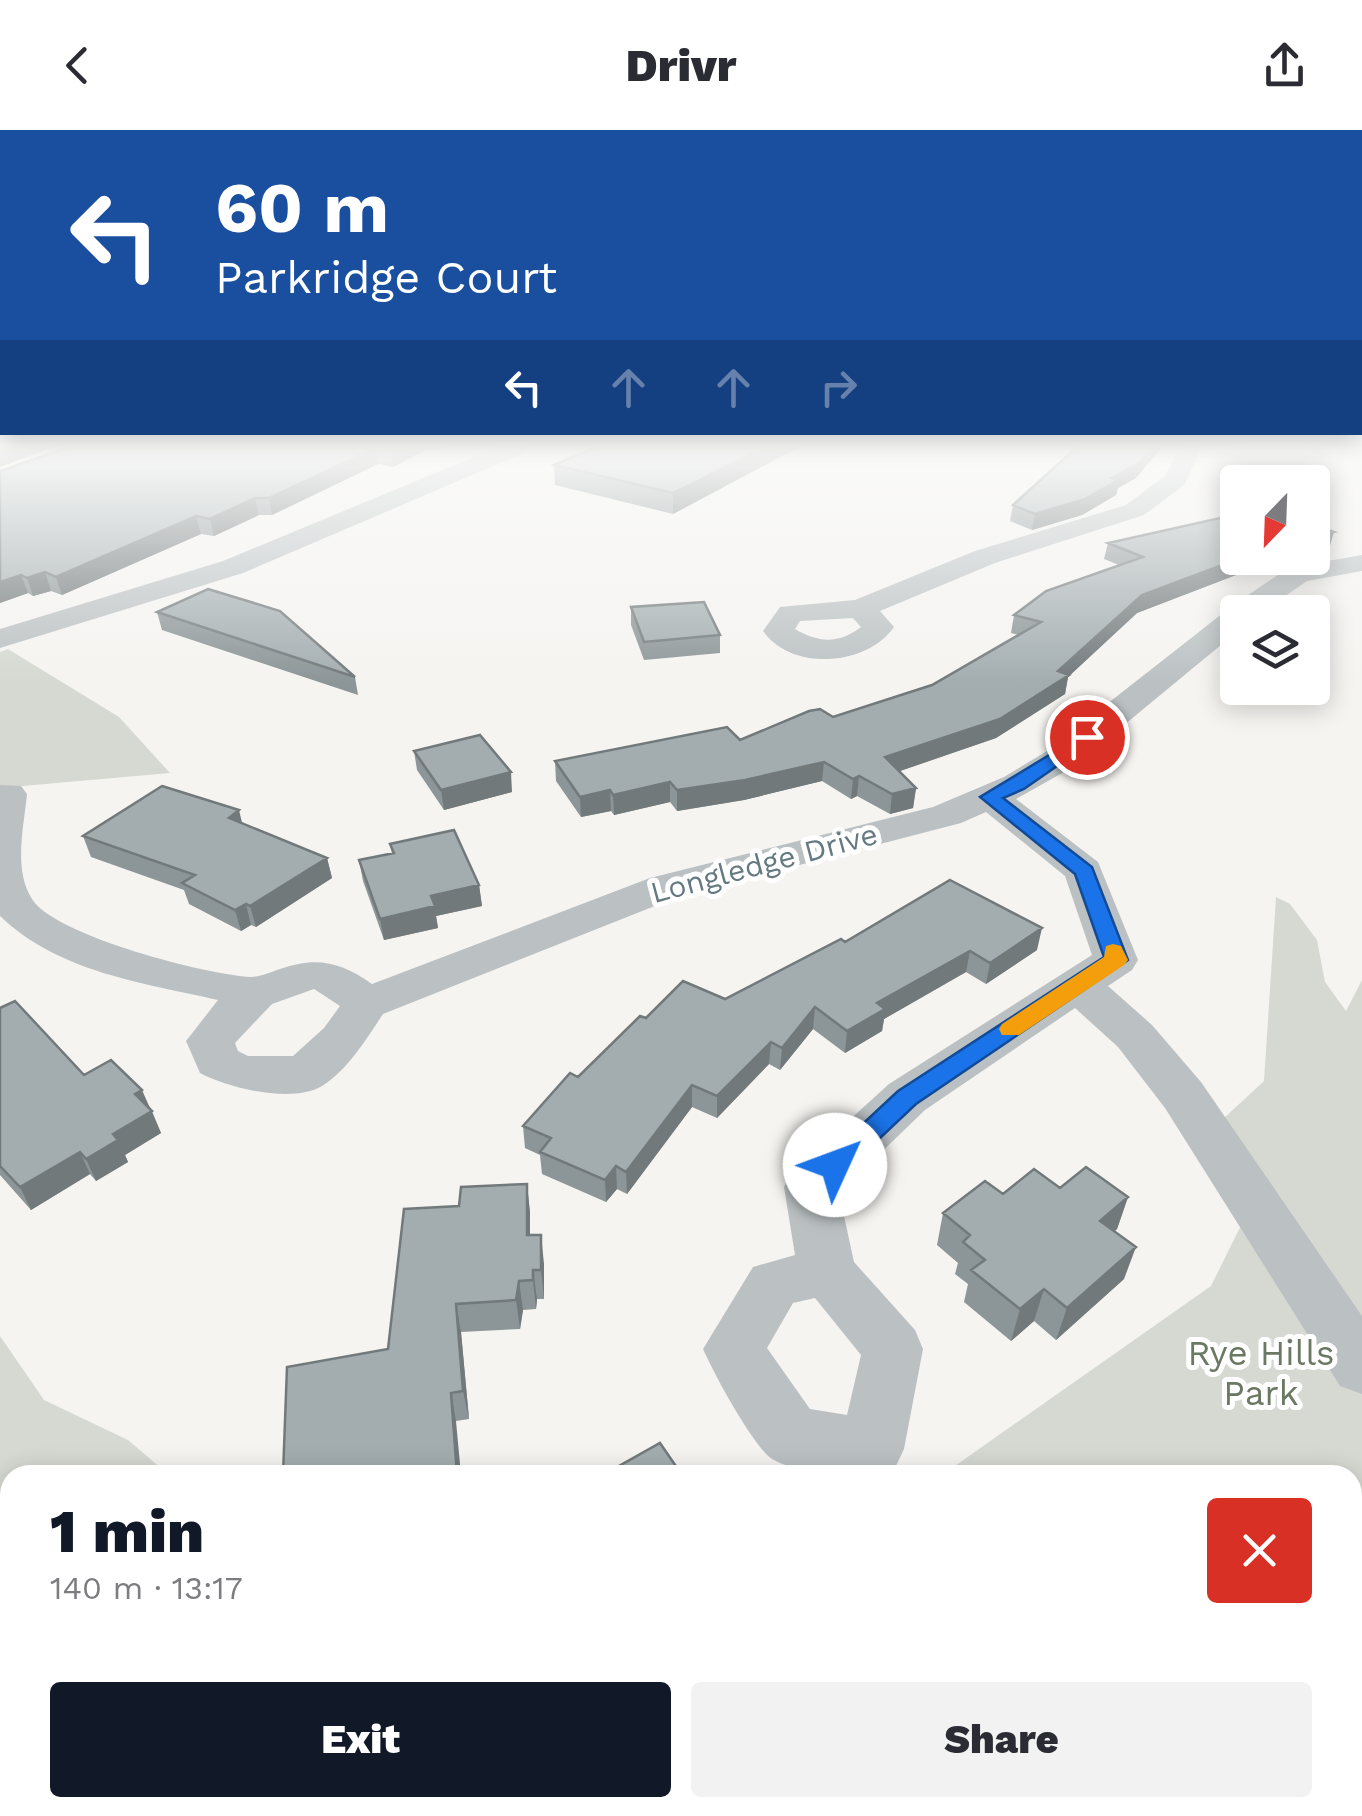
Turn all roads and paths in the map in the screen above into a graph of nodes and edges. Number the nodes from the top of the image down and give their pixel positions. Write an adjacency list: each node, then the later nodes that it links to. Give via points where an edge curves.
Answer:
1 (331, 526): 7 (street, via 233,567)
2 (1085, 526): 5 (street, via 985,557)
3 (1362, 563): 4 (street, Longledge Drive, via 1298,574)
4 (1268, 595)
5 (860, 609)
6 (1220, 630): 9 (street, Longledge Drive, via 1060,759)
7 (0, 638)
8 (8, 794): 11 (street, via 1,871 12,905 29,920 108,961)
9 (990, 797): 10 (street, via 1084,871 1116,960); 12 (street, Longledge Drive, via 946,815 665,887)
10 (1078, 985): 13 (street, via 907,1097 811,1187); 14 (street, via 1135,1036 1183,1095)
11 (256, 993): 12 (street, Longledge Drive, via 311,974 333,978); 12 (street, Longledge Drive, via 210,1041 217,1061 241,1072 304,1074)
12 (354, 1022)
13 (827, 1271)
14 (1362, 1367)

